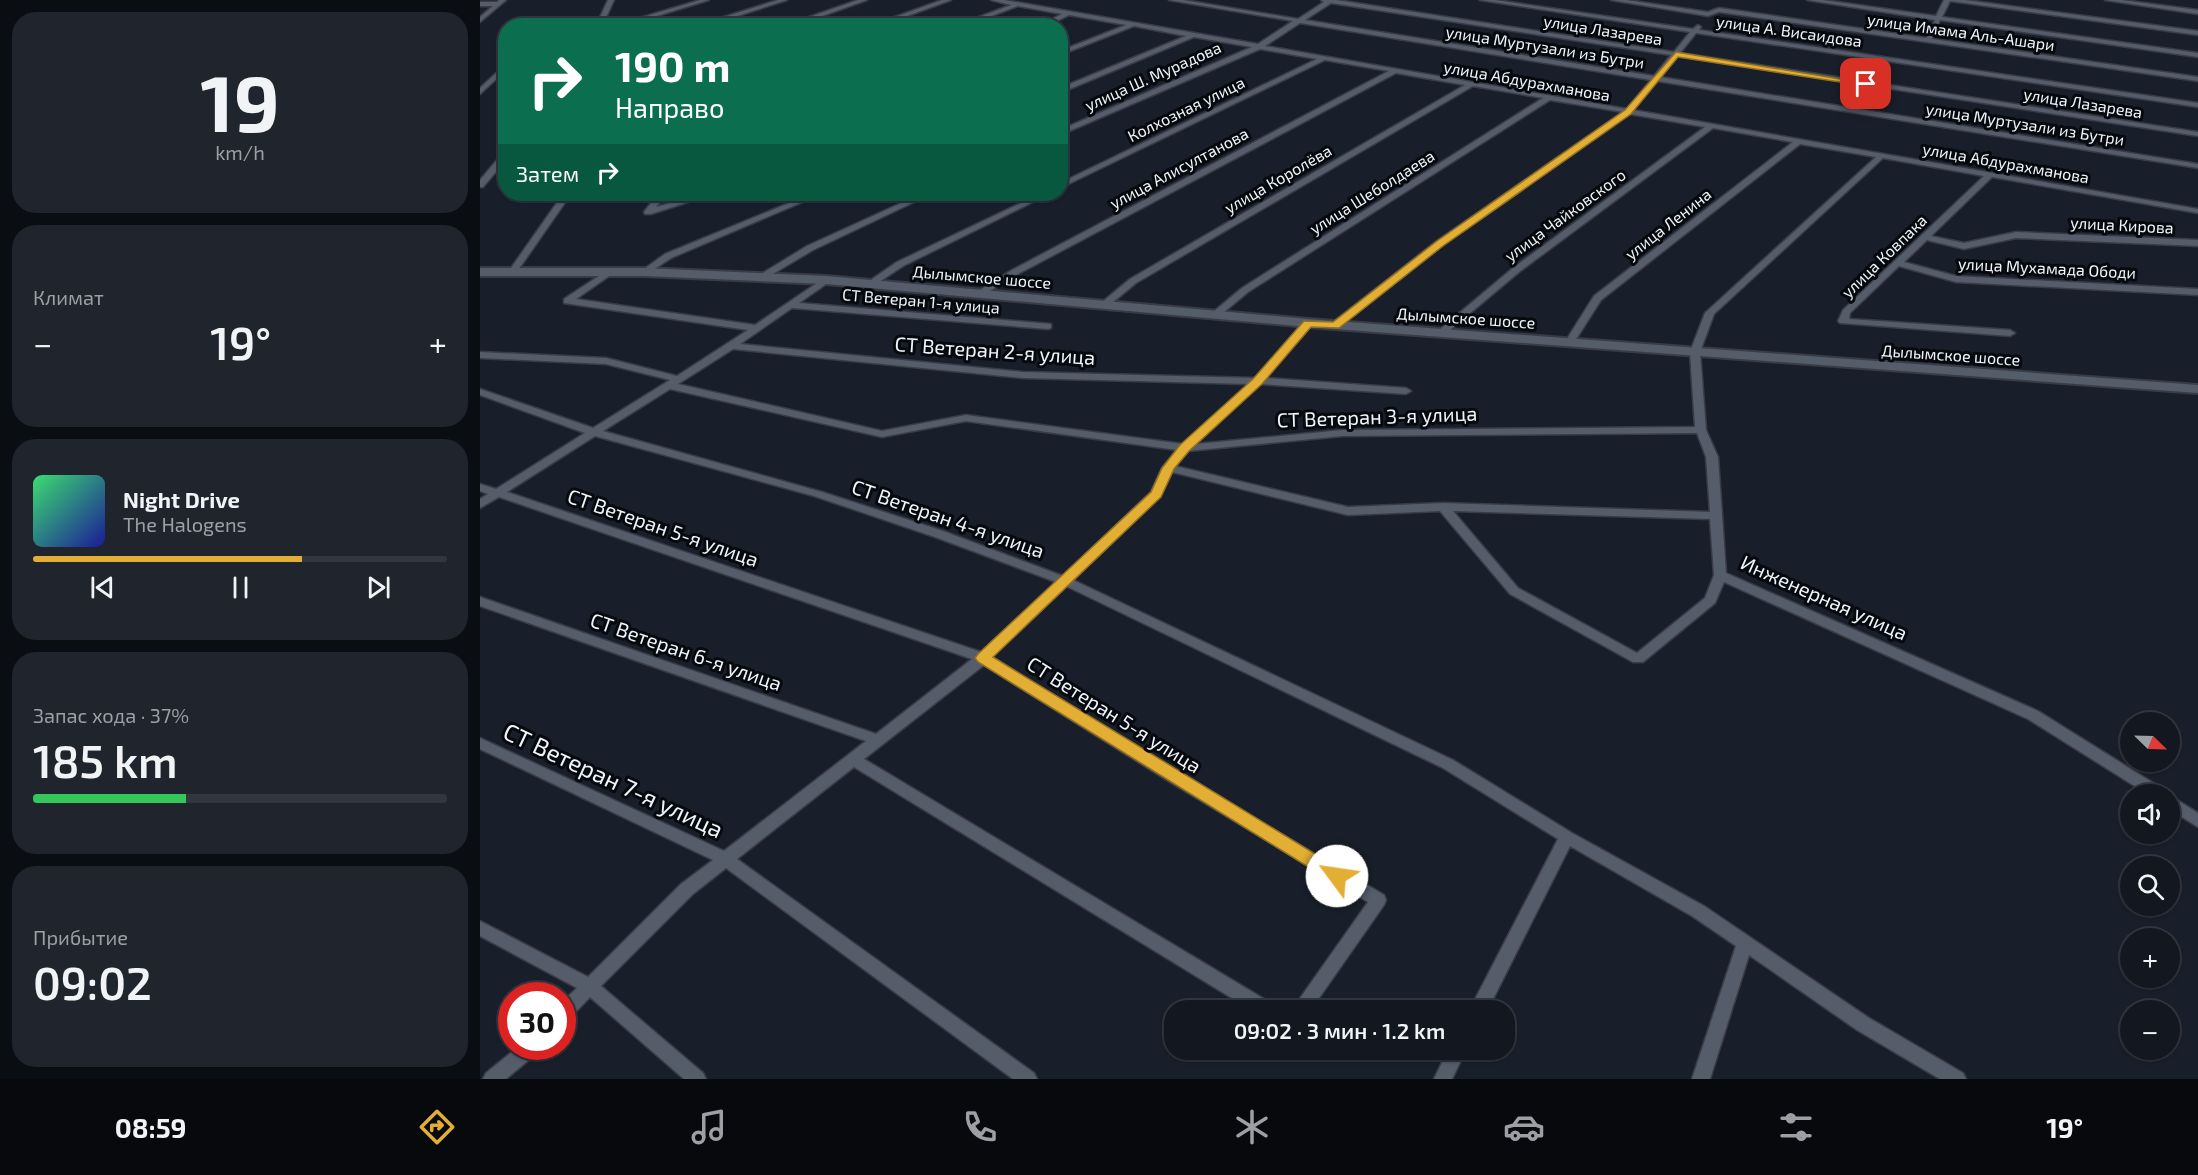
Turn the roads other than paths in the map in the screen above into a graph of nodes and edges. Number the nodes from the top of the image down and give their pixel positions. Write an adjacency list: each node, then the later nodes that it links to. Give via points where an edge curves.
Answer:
1 (621, 0): 15 (street)
2 (706, 0): 23 (street)
3 (784, 0): 24 (street)
4 (864, 0): 25 (street)
5 (948, 0): 26 (street)
6 (994, 0): 18 (street, улица Абдурахманова)
7 (1172, 0): 31 (street, улица Муртузали из Бутри)
8 (1329, 0): 31 (street, улица Ш. Мурадова); 39 (street, улица Лазарева)
9 (1483, 0): 33 (street, улица А. Висаидова)
10 (1614, 0): 21 (street, улица Имама Аль-Ашари)
11 (1810, 0): 29 (street)
12 (1947, 0): 29 (street)
13 (1952, 0): 34 (street)
14 (2108, 0): 19 (street)
15 (611, 1): 22 (street)
16 (501, 2): 17 (street); 30 (street)
17 (480, 4)
18 (1018, 4): 20 (street, улица Абдурахманова); 27 (street)
19 (2198, 12)
20 (1068, 13): 28 (street); 32 (street, улица Абдурахманова)
21 (1708, 14): 33 (street); 36 (street, улица Имама Аль-Ашари, via 1719,10)
22 (603, 18)
23 (644, 18)
24 (724, 18)
25 (810, 18)
26 (896, 18)
27 (980, 18)
28 (1058, 18)
29 (1939, 19): 36 (street); 40 (street)
30 (480, 20)
31 (1298, 20): 37 (street, улица Ш. Мурадова); 44 (street, улица Муртузали из Бутри)
32 (1133, 25): 35 (street, улица Абдурахманова); 38 (street)
33 (1695, 31): 39 (street); 50 (street, улица А. Висаидова)
34 (2198, 33)
35 (1192, 35): 37 (street, улица Абдурахманова); 47 (street)
36 (1928, 40): 45 (street, улица Имама Аль-Ашари)
37 (1257, 47): 41 (street, улица Абдурахманова); 53 (street, улица Ш. Мурадова)
38 (1068, 51)
39 (1676, 54): 44 (street); 54 (street, улица Лазарева)
40 (2198, 55)
41 (1324, 58): 42 (street, улица Абдурахманова); 60 (street, Колхозная улица)
42 (1394, 71): 46 (street, улица Абдурахманова); 80 (street, улица Алисултанова)
43 (498, 74): 48 (street)
44 (1658, 79): 51 (street); 58 (street, улица Муртузали из Бутри)
45 (2198, 79)
46 (1471, 84): 49 (street, улица Абдурахманова); 82 (street, улица Королёва, via 1133,281)
47 (1068, 88)
48 (480, 92)
49 (1548, 98): 51 (street, улица Абдурахманова); 83 (street, улица Шеболдаева, via 1245,290)
50 (2198, 105)
51 (1628, 112): 52 (street, улица Абдурахманова); 85 (street, via 1440,243)
52 (1711, 126): 55 (street, улица Абдурахманова); 88 (street, улица Чайковского, via 1516,270)
53 (1068, 130)
54 (2198, 134)
55 (1799, 141): 56 (street, улица Абдурахманова); 90 (street, улица Ленина, via 1597,298)
56 (1882, 155): 59 (street, улица Абдурахманова); 92 (street, Инженерная улица, via 1710,313)
57 (498, 164): 61 (street)
58 (2198, 166)
59 (1991, 174): 68 (street, улица Абдурахманова); 69 (street, улица Ковпака)
60 (1068, 182)
61 (480, 185)
62 (562, 201): 72 (street)
63 (657, 201): 64 (street, via 648,212)
64 (685, 201)
65 (800, 201): 75 (street, via 668,256)
66 (912, 201): 76 (street, via 810,248)
67 (1030, 201): 78 (street, via 900,264)
68 (2198, 211)
69 (1925, 237): 70 (street, улица Кирова, via 1964,246 2016,235); 71 (street, улица Ковпака)
70 (2198, 243)
71 (1897, 263): 79 (street, улица Мухамада Ободи, via 1956,279); 89 (street, улица Ковпака, via 1846,312 1843,321)
72 (513, 271): 73 (main road, Дылымское шоссе); 74 (main road, Дылымское шоссе)
73 (480, 272)
74 (611, 272): 75 (main road, Дылымское шоссе); 87 (street, via 567,301)
75 (644, 272): 76 (main road, Дылымское шоссе)
76 (763, 276): 77 (main road, Дылымское шоссе)
77 (826, 280): 78 (main road, Дылымское шоссе); 81 (street)
78 (870, 284): 80 (main road, Дылымское шоссе)
79 (2198, 292)
80 (980, 294): 82 (main road, Дылымское шоссе)
81 (790, 305): 86 (street, СТ Ветеран 1-я улица); 87 (street)
82 (1104, 305): 83 (main road, Дылымское шоссе)
83 (1215, 315): 84 (main road, Дылымское шоссе)
84 (1308, 323): 85 (main road, Дылымское шоссе); 94 (street)
85 (1335, 325): 88 (main road, Дылымское шоссе)
86 (1048, 326)
87 (755, 328): 91 (street)
88 (1440, 333): 90 (main road, Дылымское шоссе)
89 (2010, 333)
90 (1570, 342): 92 (main road, Дылымское шоссе)
91 (731, 346): 94 (street, СТ Ветеран 2-я улица, via 1023,375); 95 (street)
92 (1695, 352): 96 (main road, Дылымское шоссе); 99 (street, Инженерная улица)
93 (480, 355): 95 (street, СТ Ветеран 3-я улица, via 606,361)
94 (1258, 381): 97 (street, СТ Ветеран 2-я улица); 101 (street)
95 (673, 382): 100 (street); 101 (street, СТ Ветеран 3-я улица, via 882,434 966,418)
96 (2198, 389)
97 (1406, 391)
98 (480, 392): 100 (street, СТ Ветеран 4-я улица)
99 (1701, 430): 101 (street, СТ Ветеран 3-я улица, via 1342,433); 107 (street, Инженерная улица, via 1712,457)
100 (593, 432): 104 (street); 109 (street, СТ Ветеран 4-я улица, via 818,494)
101 (1185, 448): 102 (street)
102 (1168, 468): 106 (street, via 1348,511); 109 (street, via 1156,494)
103 (480, 487): 104 (street, СТ Ветеран 5-я улица)
104 (496, 493): 105 (street); 111 (street, СТ Ветеран 5-я улица)
105 (480, 504)
106 (1443, 507): 107 (street); 108 (street, via 1514,591 1638,659 1711,600)
107 (1716, 516): 108 (street, Инженерная улица)
108 (1720, 574): 115 (street, Инженерная улица, via 2033,715)
109 (1065, 581): 111 (street); 118 (street, СТ Ветеран 4-я улица, via 1448,764)
110 (480, 601): 112 (street, СТ Ветеран 6-я улица)
111 (983, 658): 112 (street); 125 (street, СТ Ветеран 5-я улица, via 1378,900)
112 (878, 740): 114 (street)
113 (480, 743): 119 (street, СТ Ветеран 7-я улица)
114 (854, 760): 119 (street); 124 (street)
115 (2143, 784)
116 (2180, 809): 117 (street)
117 (2198, 821)
118 (1567, 837): 121 (street, СТ Ветеран 4-я улица, via 1698,911); 126 (street)
119 (726, 859): 122 (street, via 687,889); 131 (street, СТ Ветеран 7-я улица)
120 (480, 928): 122 (street)
121 (1745, 943): 133 (street); 134 (street, СТ Ветеран 4-я улица, via 1863,1024)
122 (589, 986): 123 (street); 130 (street)
123 (576, 999)
124 (1250, 1000)
125 (1308, 1000)
126 (1484, 1000)
127 (515, 1060): 129 (street)
128 (1452, 1060): 132 (street)
129 (492, 1079)
130 (697, 1079)
131 (1028, 1079)
132 (1443, 1079)
133 (1701, 1079)
134 (1958, 1079)

